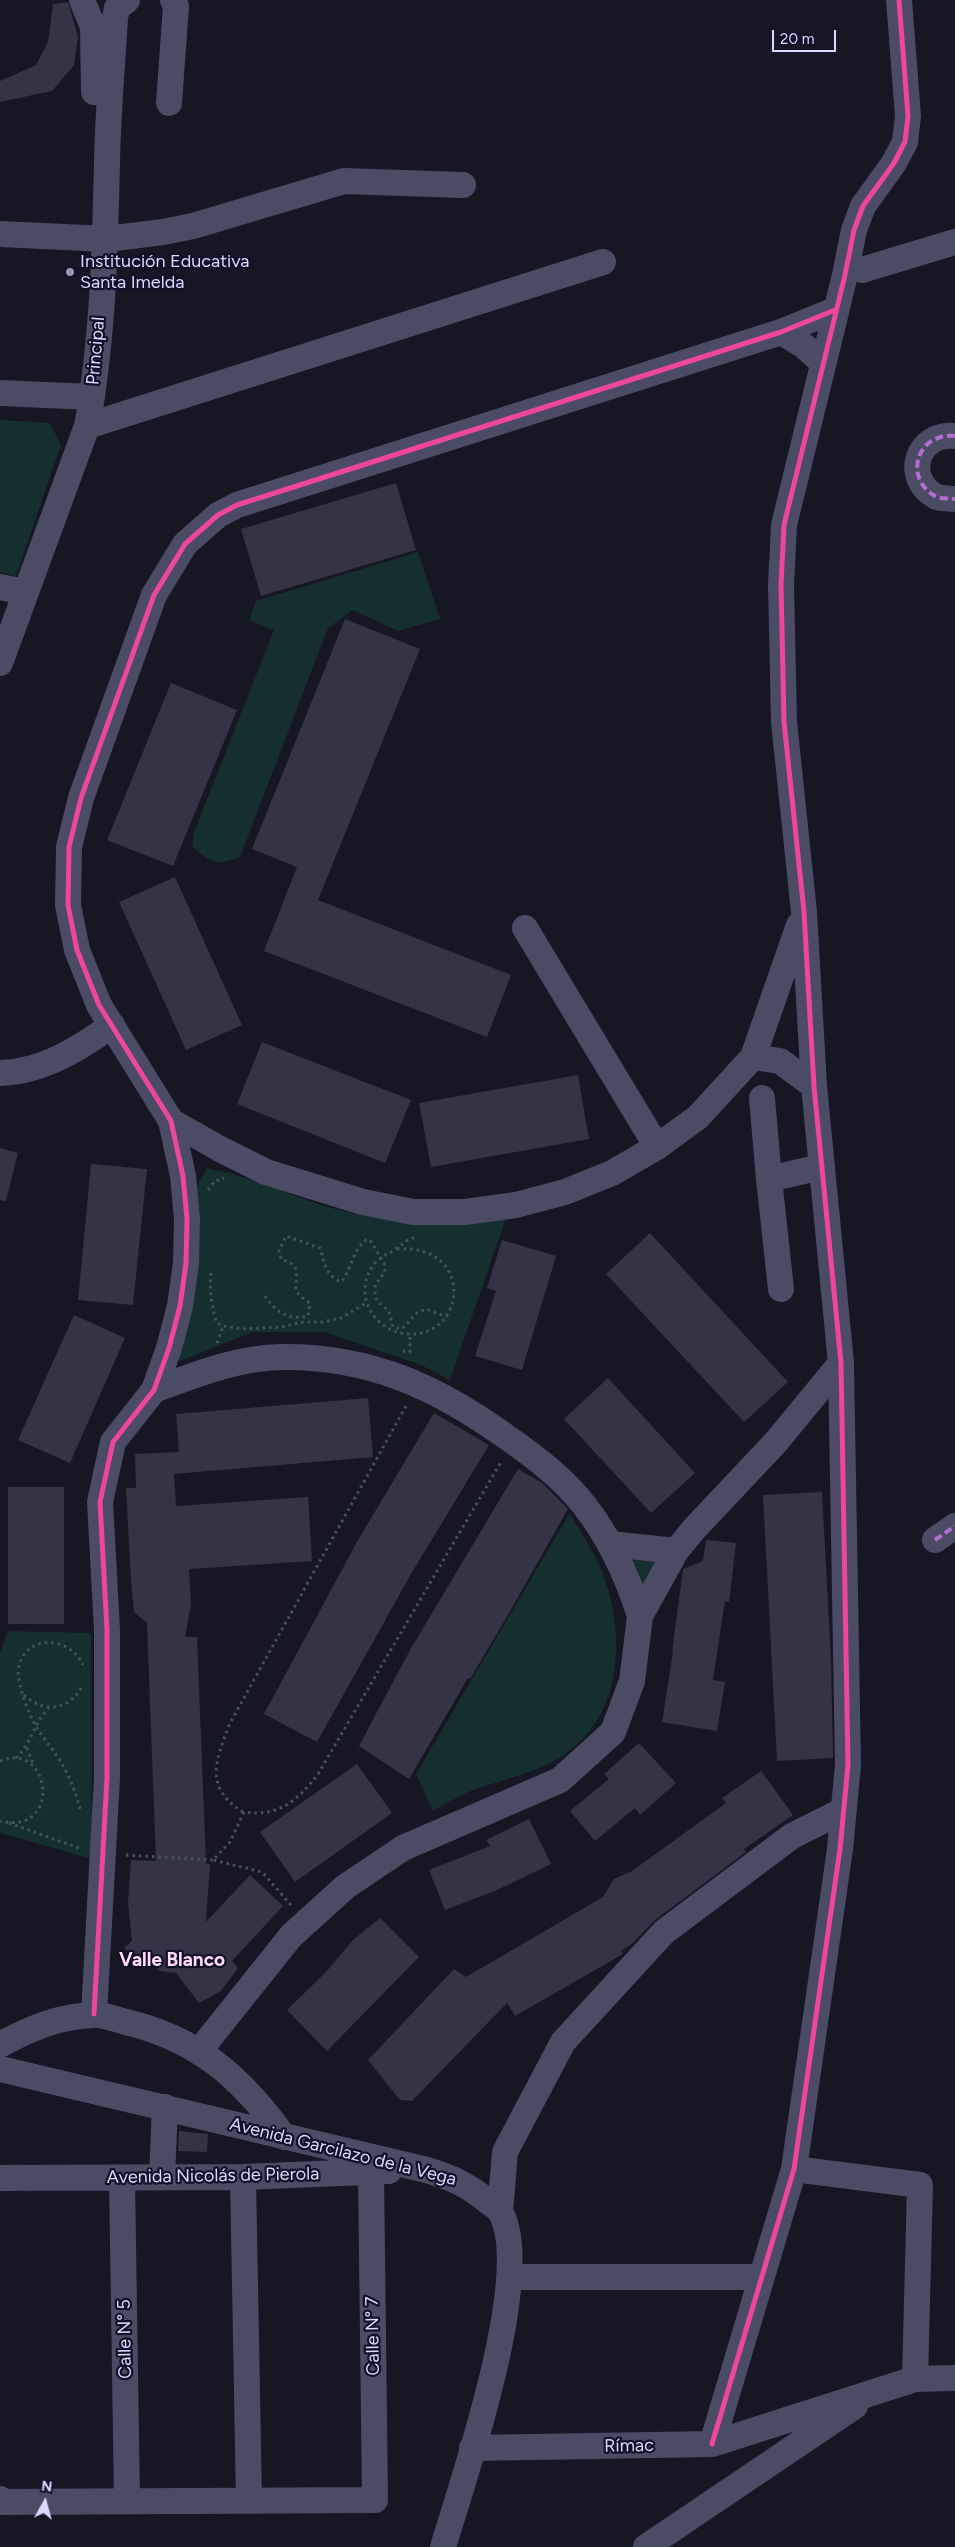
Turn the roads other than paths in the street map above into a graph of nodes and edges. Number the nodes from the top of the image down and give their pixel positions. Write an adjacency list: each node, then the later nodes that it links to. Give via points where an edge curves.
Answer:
1 (82, 0): 6 (street, via 93,27 93,139)
2 (127, 0): 6 (street, Principal, via 117,8 115,18)
3 (173, 0): 5 (street, via 176,6)
4 (899, 0): 13 (street, via 908,116 905,142 863,206)
5 (168, 103)
6 (107, 161): 9 (street, Principal)
7 (463, 185): 9 (street, via 344,181 193,226)
8 (0, 234): 9 (street)
9 (107, 239): 17 (street, Principal)
10 (955, 242): 12 (street)
11 (603, 262): 18 (street)
12 (862, 270)
13 (835, 310): 14 (street); 15 (street)
14 (781, 332): 15 (street); 26 (street, via 272,492 218,515 185,544 154,595 81,798 69,847 68,905 76,950 86,978)
15 (822, 362): 24 (street, via 784,525 781,585 784,722)
16 (0, 392): 17 (street)
17 (92, 397): 18 (street, Principal)
18 (87, 426): 22 (street, Principal)
19 (955, 436): 20 (street, via 943,435 925,445 917,463 921,483 936,497)
20 (955, 499)
21 (0, 587): 22 (street)
22 (25, 592): 23 (street, Principal)
23 (0, 663)
24 (804, 912): 27 (street); 29 (street)
25 (525, 928): 32 (street)
26 (112, 1025): 28 (street, via 80,1048 44,1064); 31 (street)
27 (753, 1057): 29 (street, via 780,1061); 32 (street, via 698,1117)
28 (0, 1073)
29 (814, 1086): 34 (street)
30 (762, 1098): 36 (street)
31 (171, 1120): 33 (street); 35 (street)
32 (657, 1147): 33 (street, via 605,1176 565,1192 516,1205 465,1212 413,1212 363,1202 266,1172)
33 (220, 1149): 35 (street)
34 (822, 1166): 36 (street); 38 (street)
35 (183, 1176): 39 (street, via 187,1219 186,1263 180,1306)
36 (770, 1179): 37 (street)
37 (781, 1289)
38 (841, 1362): 41 (street, via 776,1442); 43 (street, via 848,1765)
39 (154, 1390): 40 (street, via 219,1366 280,1357 353,1363 418,1383 470,1411 562,1481 584,1505); 44 (street, via 113,1442 100,1502 107,1630 108,1778)
40 (610, 1544): 41 (street); 42 (street)
41 (676, 1551): 42 (street)
42 (640, 1616): 46 (street, via 632,1680 612,1732 560,1780 403,1848 345,1887 291,1936)
43 (844, 1810): 50 (street); 57 (street, via 792,1836 664,1932 563,2042 505,2152)
44 (94, 2014): 45 (street, via 54,2021); 46 (street, via 149,2027)
45 (0, 2045)
46 (200, 2050): 49 (street, via 232,2075 265,2110)
47 (0, 2069): 48 (street, Avenida Garcilazo de la Vega)
48 (165, 2107): 49 (street, Avenida Garcilazo de la Vega); 53 (street)
49 (284, 2137): 51 (street, Avenida Garcilazo de la Vega)
50 (794, 2169): 59 (street); 61 (street, via 920,2185)
51 (427, 2170): 52 (street, Avenida Nicolás de Pierola); 57 (street, Avenida Garcilazo de la Vega, via 468,2185)
52 (371, 2172): 56 (street, Avenida Nicolás de Pierola); 67 (street, Calle N° 7, via 375,2500)
53 (162, 2177): 55 (street, Avenida Nicolás de Pierola); 56 (street, Avenida Nicolás de Pierola)
54 (0, 2178): 55 (street, Avenida Nicolás de Pierola)
55 (122, 2178): 66 (street, Calle N° 5)
56 (243, 2178): 67 (street)
57 (500, 2212): 58 (street, via 510,2245)
58 (510, 2277): 59 (street); 64 (street, via 502,2332)
59 (761, 2277): 63 (street)
60 (955, 2378): 61 (street, Rímac)
61 (915, 2379): 62 (street, Rímac)
62 (880, 2389): 63 (street, Rímac); 69 (street, Rímac)
63 (712, 2444): 64 (street, Rímac)
64 (472, 2448): 68 (street)
65 (0, 2499): 66 (street, via 0,2502)
66 (127, 2501): 67 (street)
67 (249, 2501)
68 (443, 2547)
69 (646, 2547)

